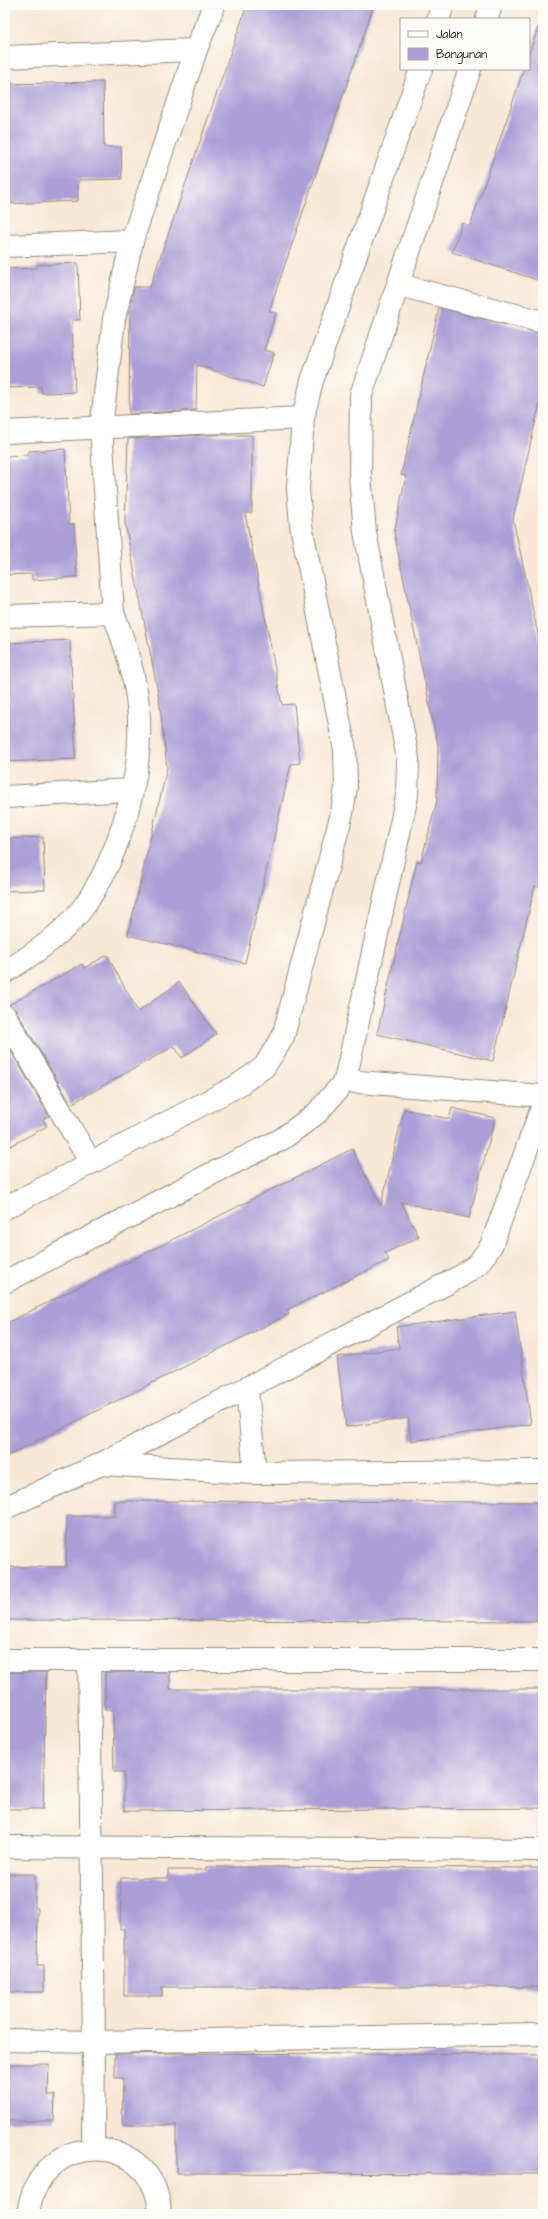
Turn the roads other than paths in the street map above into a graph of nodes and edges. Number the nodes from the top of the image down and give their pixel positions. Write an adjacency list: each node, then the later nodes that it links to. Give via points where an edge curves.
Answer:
1 (214, 5): 6 (street)
2 (442, 5): 4 (street)
3 (492, 5): 5 (street)
4 (438, 18)
5 (487, 18)
6 (196, 50): 7 (street); 10 (street)
7 (5, 57)
8 (421, 70): 14 (street, via 312,381)
9 (470, 70): 12 (street)
10 (132, 241): 11 (street); 15 (street, via 114,319)
11 (5, 246)
12 (399, 285): 13 (street); 23 (street, via 362,395 360,476 366,532 408,759 407,796)
13 (543, 322)
14 (303, 418): 15 (street); 26 (street, via 298,488 301,525 345,750 346,787 342,814 282,1037 264,1067 237,1086)
15 (101, 428): 16 (street); 17 (street)
16 (5, 432)
17 (113, 613): 18 (street); 19 (street, via 123,639 138,708 137,759)
18 (5, 616)
19 (132, 790): 20 (street); 21 (street, via 125,822 112,855 81,910 56,935 25,960)
20 (5, 797)
21 (5, 972)
22 (5, 1016): 26 (street)
23 (345, 1081): 24 (street); 28 (street, via 317,1113 282,1139)
24 (543, 1096)
25 (543, 1105): 29 (street, via 491,1246 478,1264 461,1276)
26 (91, 1163): 27 (street)
27 (5, 1208)
28 (5, 1282)
29 (247, 1388): 30 (street); 32 (street)
30 (101, 1464): 32 (street); 33 (street)
31 (543, 1472): 32 (street)
32 (254, 1473)
33 (5, 1508)
34 (5, 1660): 36 (street)
35 (543, 1660): 36 (street)
36 (89, 1661): 38 (street)
37 (5, 1847): 38 (street)
38 (90, 1848): 39 (street); 42 (street)
39 (543, 1850)
40 (543, 2034): 42 (street)
41 (5, 2040): 42 (street)
42 (94, 2042): 43 (street)
43 (93, 2149): 44 (street, via 72,2153 53,2163 39,2178 30,2197); 45 (street, via 111,2151 128,2158 143,2169 154,2184 160,2202)
44 (28, 2214)
45 (160, 2214)

